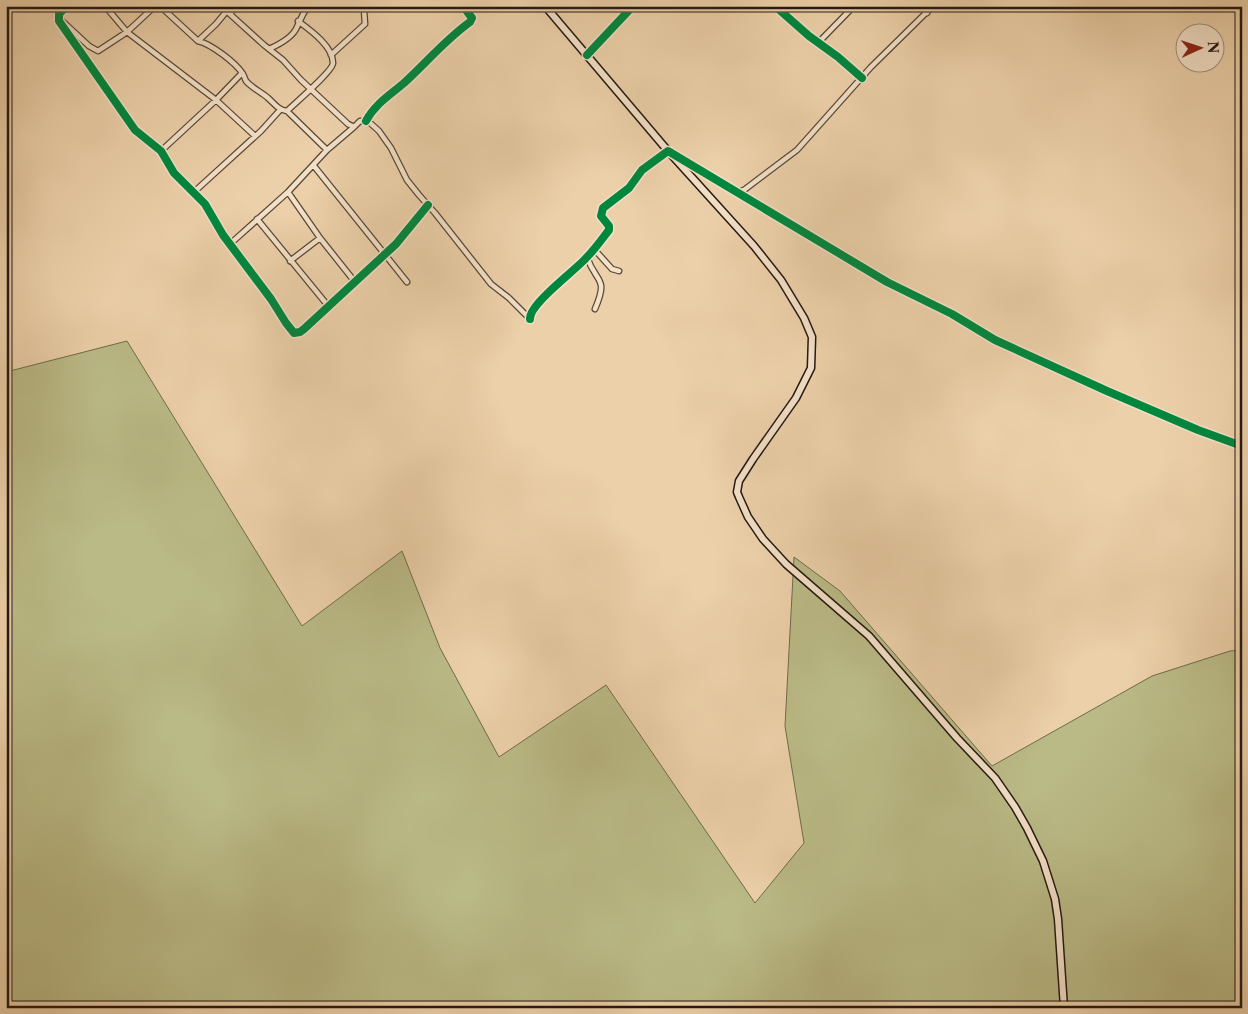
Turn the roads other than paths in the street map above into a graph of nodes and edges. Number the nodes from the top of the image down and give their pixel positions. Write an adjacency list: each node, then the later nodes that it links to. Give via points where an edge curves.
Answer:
1 (67, 6): 18 (street)
2 (105, 6): 20 (street)
3 (155, 6): 20 (street)
4 (160, 6): 21 (street)
5 (220, 6): 16 (street)
6 (236, 6): 16 (street)
7 (308, 6): 19 (street)
8 (362, 6): 24 (street, via 365,24)
9 (463, 6): 32 (street, via 472,18 470,22 372,110)
10 (545, 6): 25 (main road)
11 (633, 6): 25 (street)
12 (775, 6): 22 (street)
13 (853, 6): 22 (street)
14 (920, 6): 17 (street)
15 (933, 6): 17 (street)
16 (228, 13): 21 (street); 23 (street)
17 (927, 13): 27 (street)
18 (58, 17): 20 (street, via 95,50 102,49); 36 (street, via 74,45 135,130)
19 (298, 21): 23 (street, via 297,28 286,40); 24 (street)
20 (127, 32): 29 (street)
21 (198, 41): 26 (street, via 215,49)
22 (819, 42): 27 (street)
23 (269, 49): 28 (street)
24 (331, 55): 28 (street, via 331,69)
25 (587, 56): 37 (main road)
26 (242, 72): 29 (street); 30 (street, via 246,81)
27 (862, 78): 41 (street, via 797,150)
28 (310, 88): 31 (street); 33 (street)
29 (216, 100): 34 (street); 36 (street)
30 (280, 110): 31 (street); 34 (street)
31 (287, 111): 35 (street)
32 (366, 121): 33 (street, via 360,121); 42 (street, via 387,141 407,180)
33 (354, 127): 35 (street)
34 (255, 136): 39 (street)
35 (327, 150): 38 (street)
36 (161, 151): 39 (street, via 174,173)
37 (668, 151): 41 (street); 46 (street, via 642,170 629,188 601,210 602,219 610,228); 56 (main road, via 781,280 812,337 811,368 796,398 739,481 737,492 743,506 763,539 786,564 868,636 994,778 1014,806 1043,862 1055,898)
38 (314, 166): 40 (street); 47 (street)
39 (194, 192): 45 (street)
40 (288, 192): 43 (street); 44 (street)
41 (738, 192): 55 (street, via 887,282 952,314 995,340 1106,391)
42 (428, 205): 47 (street); 48 (street, via 491,284 530,319 530,313 549,292)
43 (257, 218): 45 (street); 49 (street)
44 (320, 238): 49 (street); 51 (street)
45 (230, 244): 53 (street, via 294,333 300,332)
46 (594, 249): 48 (street); 50 (street, via 612,269)
47 (385, 254): 51 (street); 52 (street)
48 (587, 258): 54 (street, via 602,286)
49 (290, 261): 53 (street)
50 (619, 271)
51 (355, 282): 53 (street)
52 (407, 282)
53 (329, 307)
54 (595, 309)
55 (1242, 446)
56 (1064, 1008)

